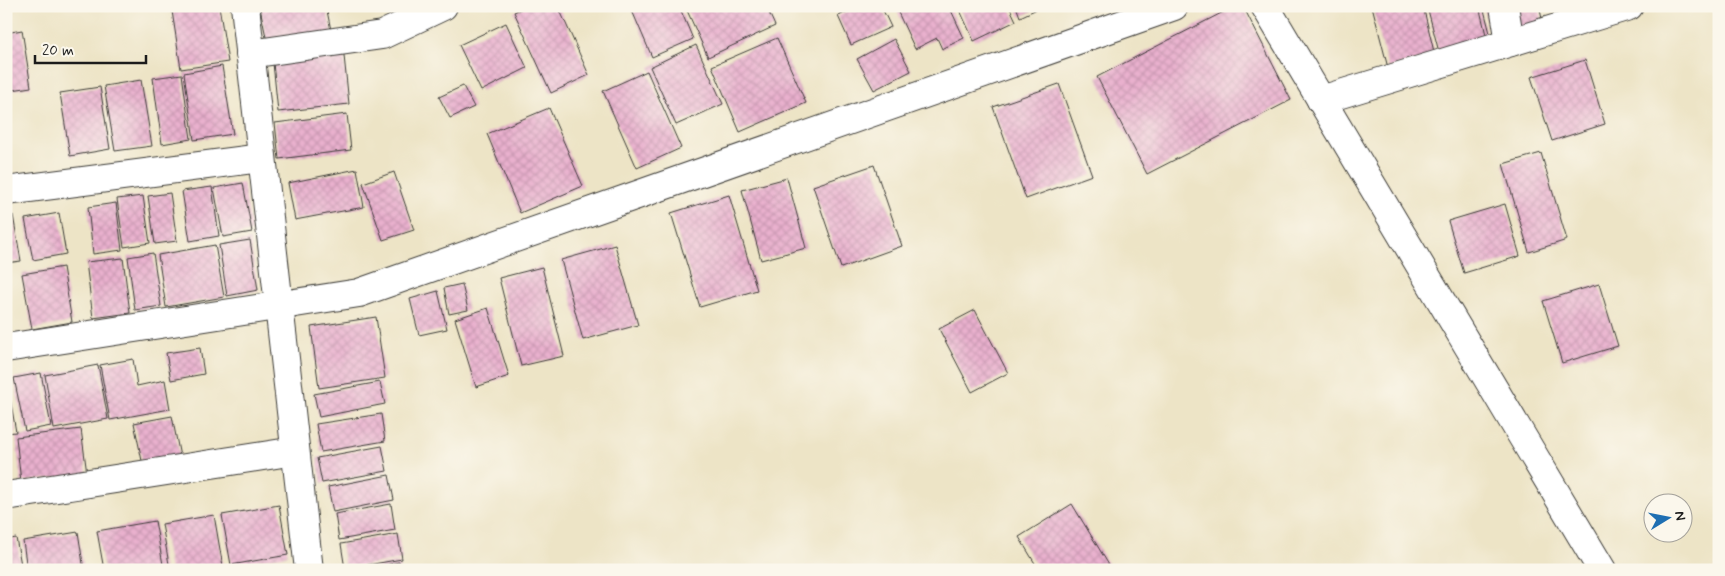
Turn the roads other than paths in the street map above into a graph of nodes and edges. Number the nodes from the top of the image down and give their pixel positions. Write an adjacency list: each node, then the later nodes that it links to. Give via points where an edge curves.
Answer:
1 (245, 6): 8 (street)
2 (443, 6): 8 (street, via 382,35)
3 (1174, 6): 12 (street, via 359,293)
4 (1265, 6): 9 (street)
5 (1504, 6): 7 (street)
6 (1629, 6): 7 (street)
7 (1510, 42): 9 (street)
8 (250, 54): 10 (street)
9 (1321, 100): 17 (street)
10 (262, 158): 11 (street); 12 (street)
11 (6, 191)
12 (279, 306): 13 (street); 14 (street)
13 (6, 348)
14 (295, 451): 15 (street); 16 (street)
15 (6, 496)
16 (309, 570)
17 (1602, 570)

